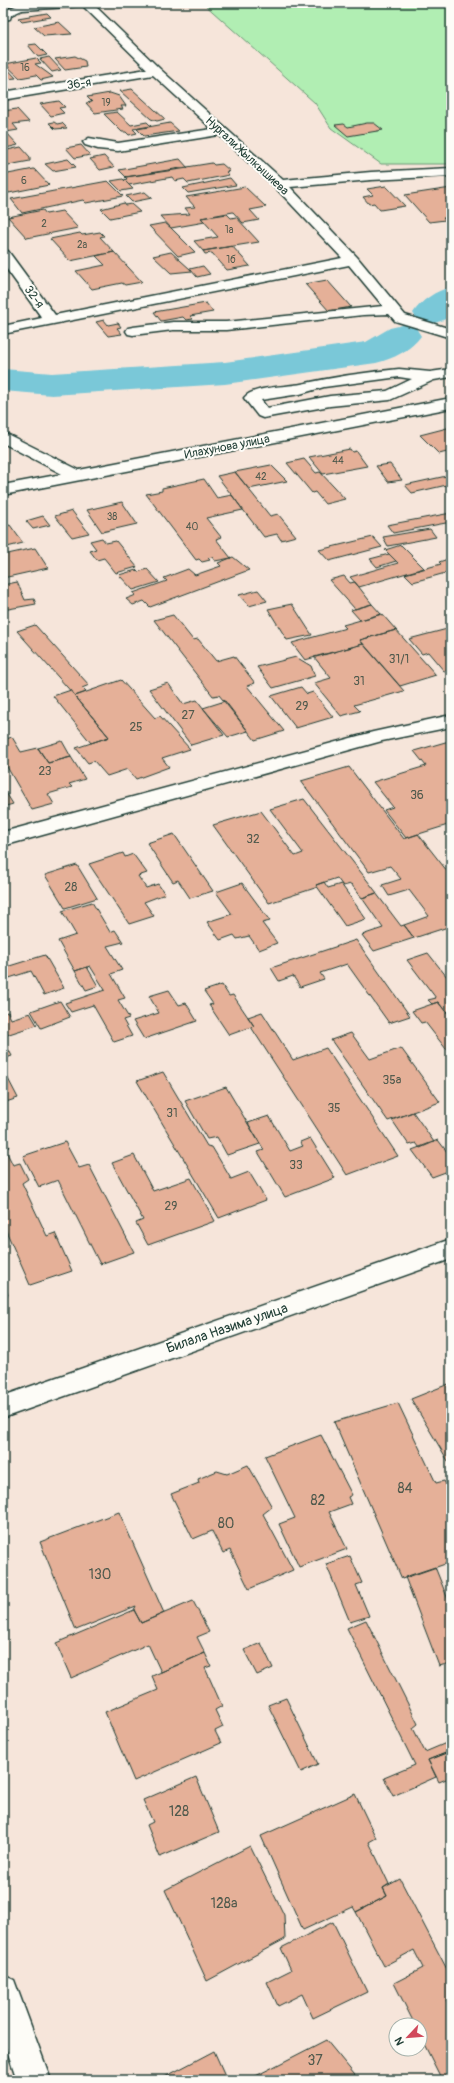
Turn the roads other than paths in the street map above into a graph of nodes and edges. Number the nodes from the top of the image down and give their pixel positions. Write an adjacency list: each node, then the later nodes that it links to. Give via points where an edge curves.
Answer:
1 (86, 3): 2 (street, via 20,7 5,14); 3 (street, Нургали Жылкышиева)
2 (6, 17)
3 (156, 72): 4 (street, 36-я); 5 (street, Нургали Жылкышиева)
4 (3, 96)
5 (220, 131): 6 (street, via 118,147); 8 (street, Нургали Жылкышиева)
6 (89, 142)
7 (451, 172): 8 (street)
8 (280, 184): 10 (street, Нургали Жылкышиева)
9 (3, 254): 12 (street, 32-я)
10 (352, 260): 11 (street, Нургали Жылкышиева); 12 (street)
11 (397, 314): 14 (street, via 363,311 226,326 173,326); 15 (street)
12 (51, 320): 13 (street)
13 (3, 330)
14 (133, 331)
15 (451, 334)
16 (451, 373): 17 (street)
17 (430, 376): 17 (street, via 399,373 366,377 261,394 252,398 263,412 330,401 390,395)
18 (451, 403): 20 (street, Илахунова улица)
19 (3, 437): 20 (street)
20 (78, 476): 21 (street, Илахунова улица)
21 (3, 490)
22 (451, 721): 23 (street, via 318,752)
23 (3, 839)
24 (451, 1249): 25 (street, Билала Назима улица)
25 (3, 1407)
26 (3, 1991): 27 (street)
27 (34, 2080)

